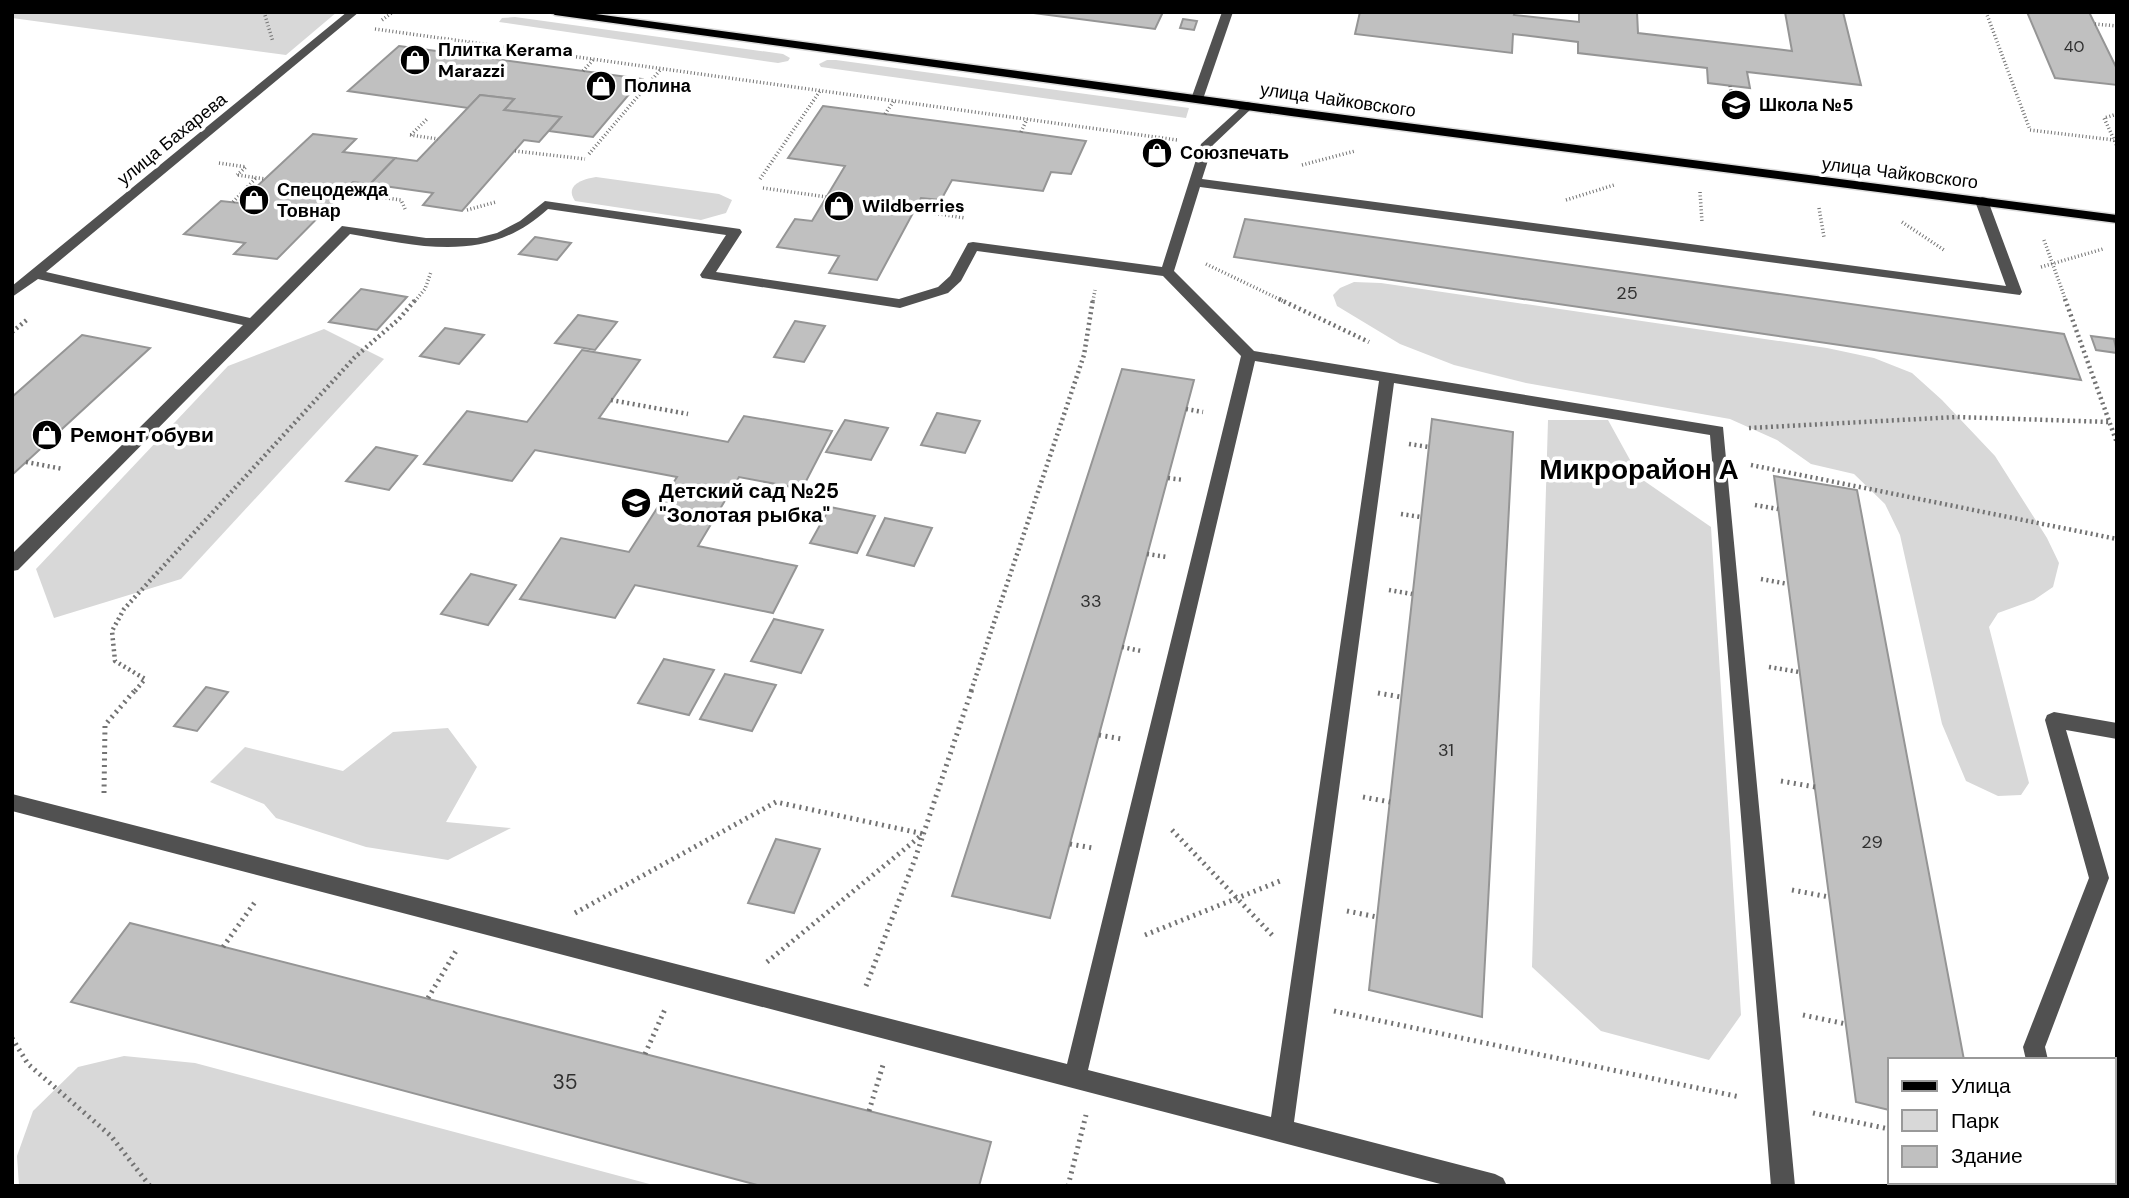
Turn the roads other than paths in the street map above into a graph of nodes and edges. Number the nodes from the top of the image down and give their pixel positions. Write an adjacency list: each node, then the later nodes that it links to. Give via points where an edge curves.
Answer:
1 (354, 12): 10 (street, улица Бахарева)
2 (555, 12): 4 (main road, улица Чайковского)
3 (1228, 12): 4 (street)
4 (1197, 99): 5 (main road, улица Чайковского)
5 (1247, 106): 6 (street, via 1207,144); 7 (main road, улица Чайковского)
6 (1195, 182): 7 (street, via 2015,292); 9 (street)
7 (1982, 201): 8 (main road, улица Чайковского)
8 (2117, 219)
9 (1167, 272): 12 (street, via 973,246 956,278 943,290 900,304 707,275 734,232 545,205 525,225 507,234 465,245 347,229); 13 (street)
10 (35, 274): 11 (street, улица Бахарева); 12 (street)
11 (12, 293)
12 (253, 323): 15 (street)
13 (1249, 355): 14 (street); 19 (street, via 1106,951)
14 (1387, 377): 20 (street); 22 (street, via 1717,431)
15 (12, 565)
16 (2117, 731): 18 (street, via 2054,720 2099,878 2034,1047)
17 (12, 802): 19 (street)
18 (2037, 1058)
19 (1085, 1079): 20 (street)
20 (1281, 1130): 21 (street)
21 (1495, 1186)
22 (1783, 1186)

